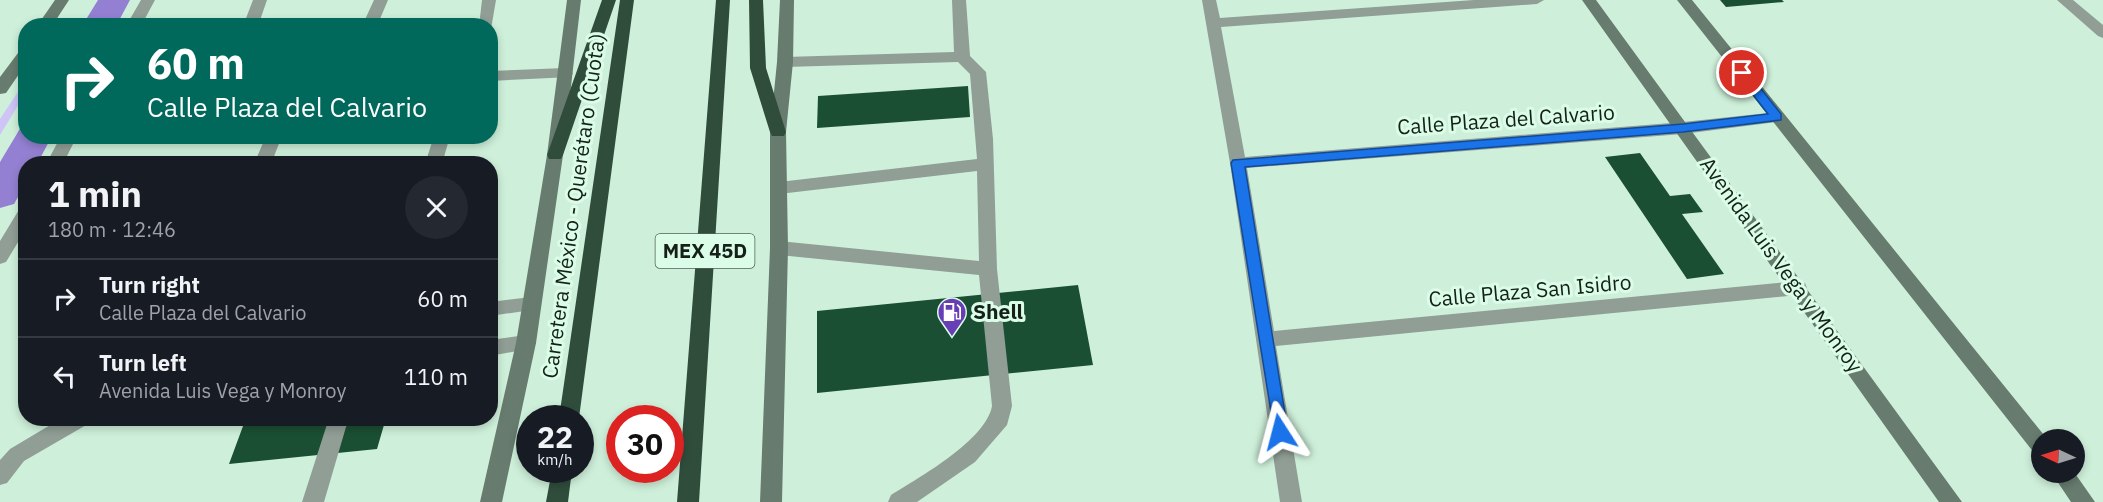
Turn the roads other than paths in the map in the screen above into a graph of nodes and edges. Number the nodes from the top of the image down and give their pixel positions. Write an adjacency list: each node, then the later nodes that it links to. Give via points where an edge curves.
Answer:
1 (62, 0): 18 (main road)
2 (147, 0): 19 (street)
3 (260, 0): 20 (street)
4 (381, 0): 21 (street)
5 (489, 0): 22 (street)
6 (573, 0): 28 (main road)
7 (609, 0): 34 (highway)
8 (627, 0): 48 (highway, Carretera México - Querétaro (Cuota))
9 (723, 0): 58 (highway, MEX 45D)
10 (756, 0): 33 (highway, via 758,68)
11 (787, 0): 26 (main road)
12 (959, 0): 25 (street)
13 (1209, 0): 23 (street)
14 (1537, 0): 23 (street)
15 (1589, 0): 32 (main road, Avenida Luis Vega y Monroy)
16 (1684, 0): 31 (main road)
17 (2064, 0): 24 (street)
18 (50, 18)
19 (137, 18)
20 (252, 18)
21 (373, 18)
22 (487, 18)
23 (1212, 23): 35 (street)
24 (2103, 33)
25 (962, 57): 26 (street); 36 (street, via 978,72)
26 (785, 62): 33 (main road)
27 (18, 63): 30 (main road)
28 (565, 73): 29 (street); 34 (main road)
29 (498, 76)
30 (0, 89)
31 (1777, 117): 32 (street, Calle Plaza del Calvario); 51 (main road)
32 (1683, 128): 35 (street, Calle Plaza del Calvario); 42 (main road, Avenida Luis Vega y Monroy)
33 (778, 132): 37 (main road)
34 (555, 155): 43 (main road)
35 (1238, 163): 45 (street)
36 (984, 164): 37 (street); 41 (street)
37 (779, 188): 39 (main road)
38 (18, 227): 40 (street)
39 (779, 248): 41 (street); 59 (main road)
40 (0, 257)
41 (988, 269): 60 (street, via 1002,406 1000,419 968,456)
42 (1798, 288): 45 (street, Calle Plaza San Isidro); 62 (main road, Avenida Luis Vega y Monroy)
43 (531, 304): 44 (street); 46 (main road)
44 (498, 308)
45 (1266, 339): 61 (street)
46 (526, 343): 47 (street); 56 (main road)
47 (498, 347)
48 (571, 405)
49 (67, 426): 52 (street, via 17,455)
50 (336, 426): 55 (street)
51 (2031, 434)
52 (0, 476)
53 (560, 483): 57 (highway)
54 (2069, 483): 63 (main road)
55 (313, 502)
56 (491, 502)
57 (557, 502)
58 (688, 502)
59 (771, 502)
60 (900, 502)
61 (1291, 502)
62 (1947, 502)
63 (2084, 502)

